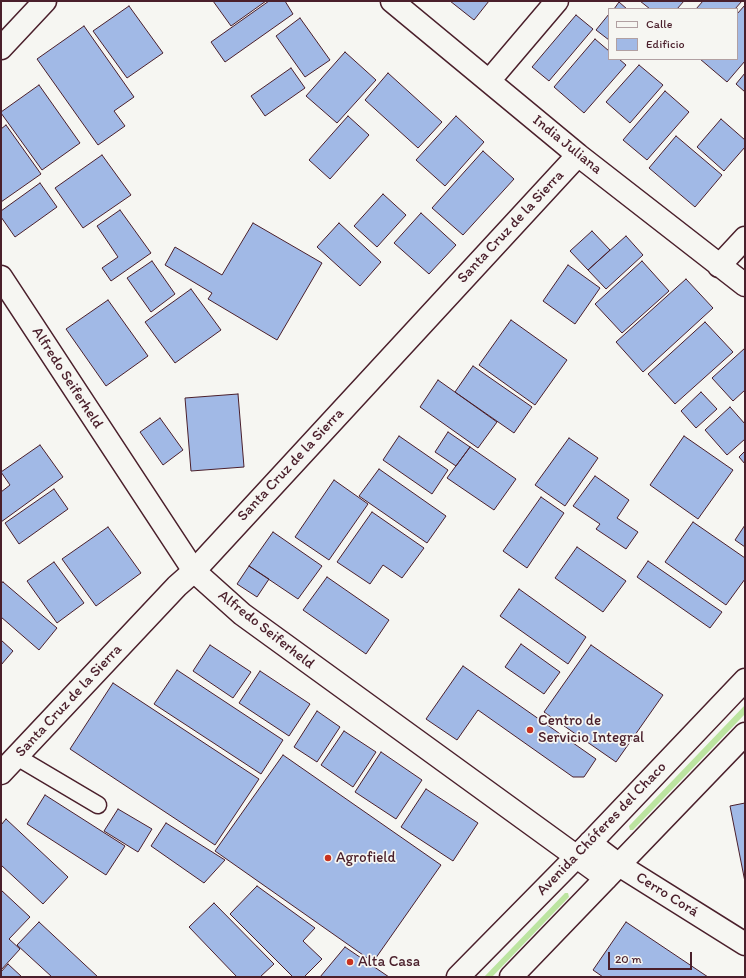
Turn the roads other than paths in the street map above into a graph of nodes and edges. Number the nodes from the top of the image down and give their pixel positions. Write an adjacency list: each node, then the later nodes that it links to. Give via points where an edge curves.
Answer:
1 (45, 1): 4 (street)
2 (392, 1): 5 (street, India Juliana)
3 (557, 1): 5 (street)
4 (1, 48)
5 (489, 81): 6 (street, India Juliana)
6 (578, 154): 8 (street, India Juliana); 11 (street, Santa Cruz de la Sierra)
7 (745, 238): 8 (street)
8 (719, 266): 10 (street, India Juliana)
9 (1, 278): 11 (street, Alfredo Seiferheld)
10 (745, 285)
11 (194, 571): 14 (street, Santa Cruz de la Sierra); 17 (street, Alfredo Seiferheld, via 242,614)
12 (745, 680): 17 (street, Avenida Chóferes del Chaco)
13 (745, 734): 18 (street)
14 (17, 757): 15 (street, Santa Cruz de la Sierra); 16 (lane)
15 (1, 773)
16 (98, 805)
17 (583, 850): 18 (street, Cerro Corá); 20 (street, Avenida Chóferes del Chaco)
18 (612, 871): 19 (street, Cerro Corá); 21 (street)
19 (745, 944)
20 (458, 977)
21 (511, 977)

